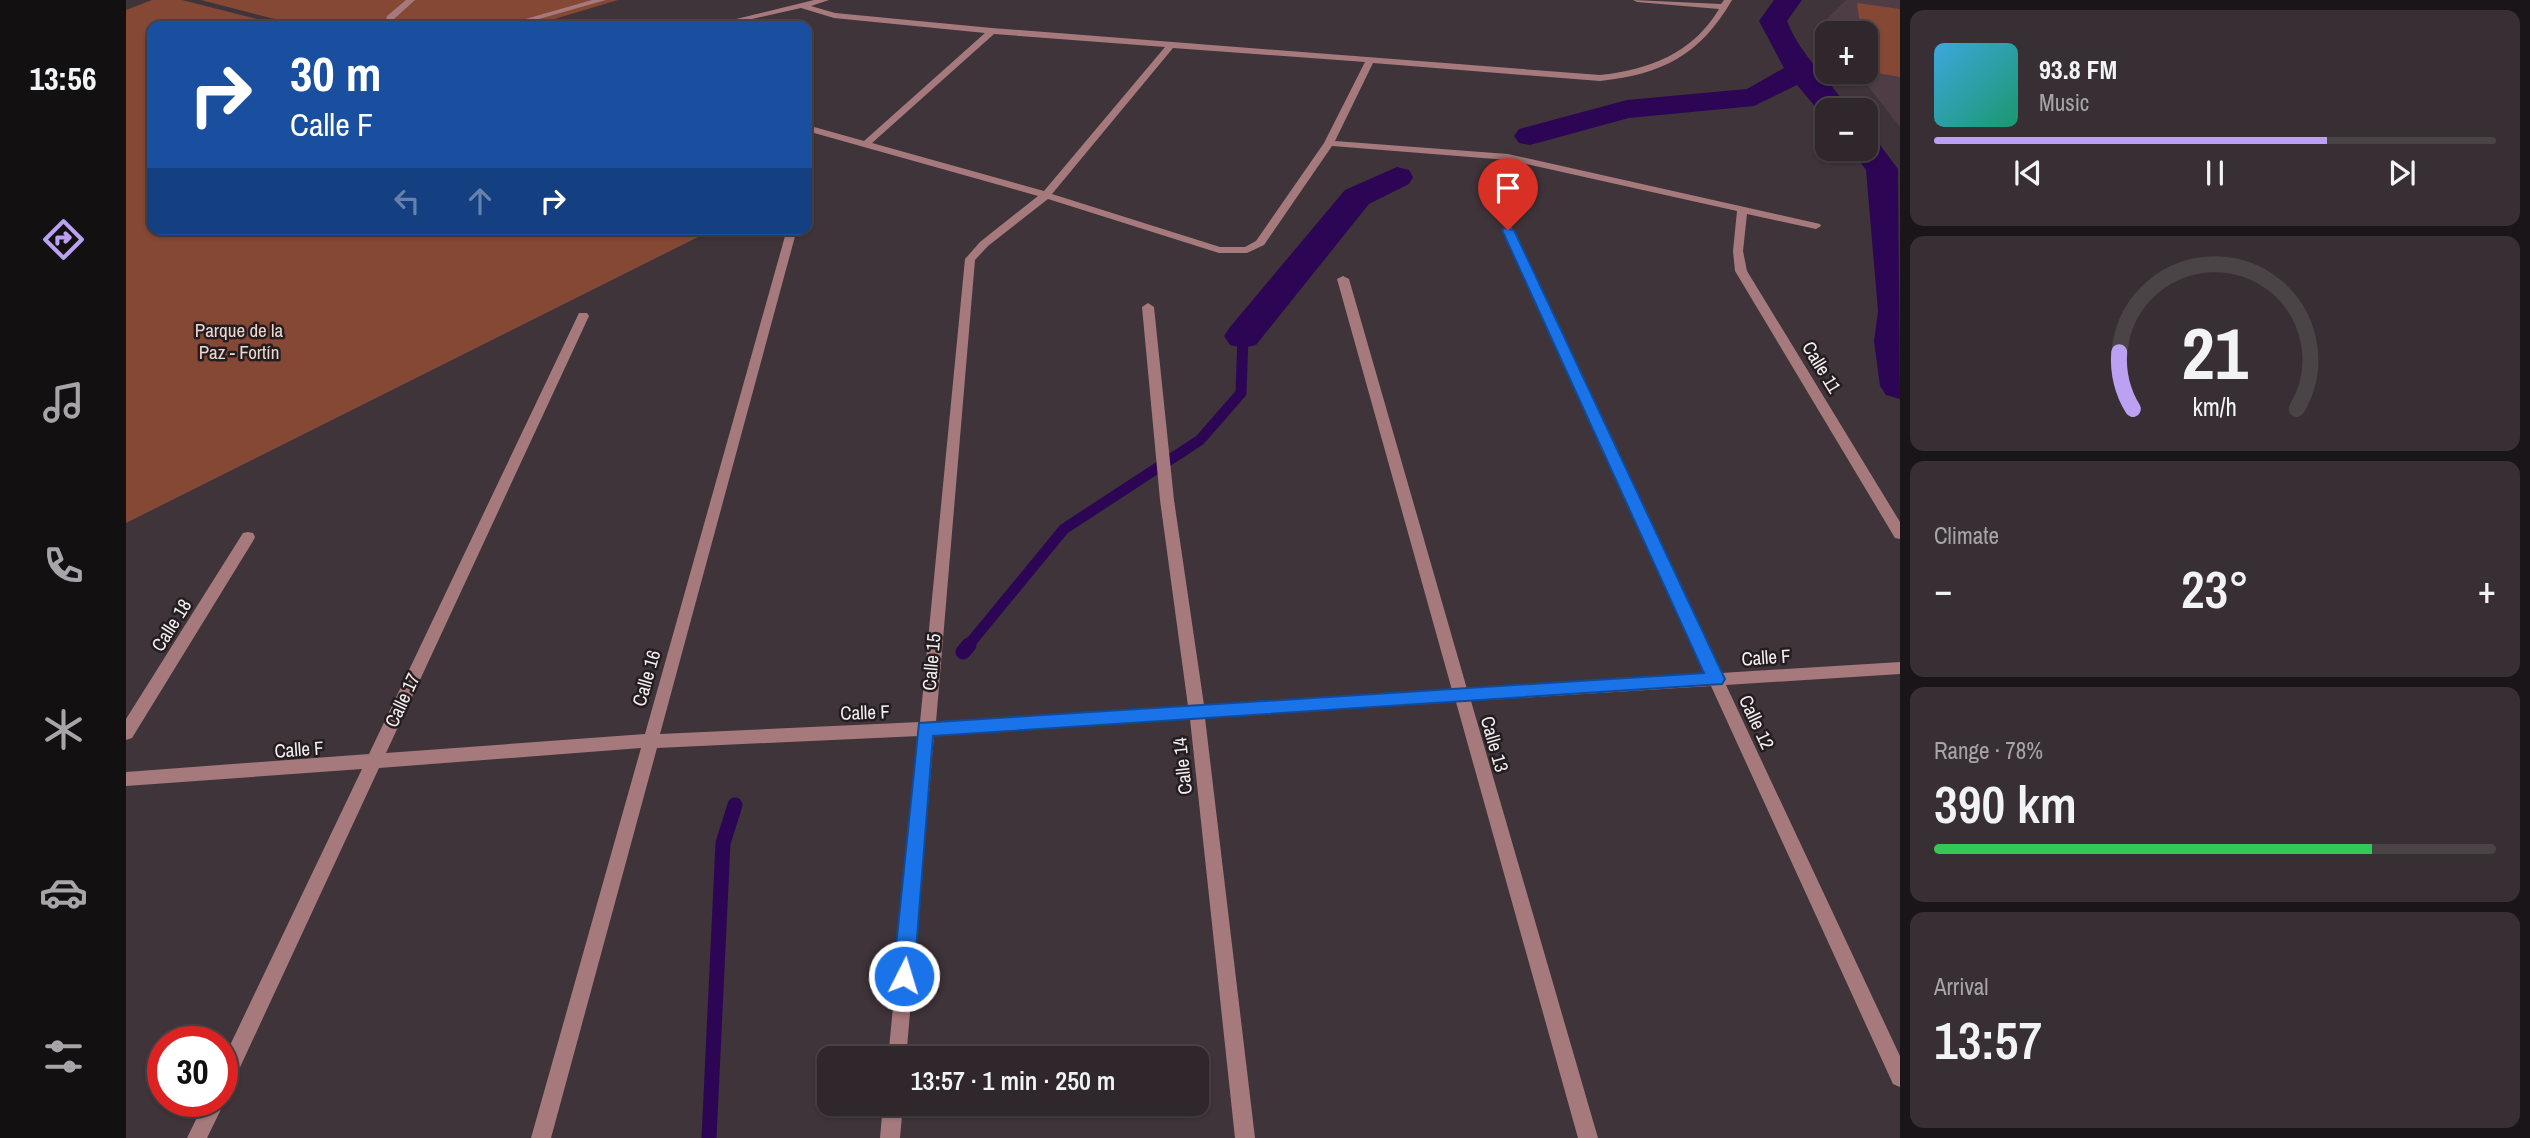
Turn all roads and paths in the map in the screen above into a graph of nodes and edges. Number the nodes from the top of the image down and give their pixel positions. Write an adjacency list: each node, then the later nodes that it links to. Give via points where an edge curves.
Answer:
1 (411, 0): 7 (street)
2 (602, 0): 8 (street)
3 (825, 0): 6 (street)
4 (1637, 0): 5 (street)
5 (1726, 4): 12 (street, via 1680,55 1654,70 1627,76 1600,78)
6 (799, 5): 9 (street); 10 (street, via 834,15)
7 (390, 21)
8 (524, 21)
9 (731, 21)
10 (992, 31): 11 (street); 15 (street)
11 (1171, 45): 12 (street); 16 (street)
12 (1370, 61): 14 (street)
13 (812, 129): 15 (street)
14 (1329, 143): 16 (street, via 1260,243 1247,250 1219,250); 17 (street, via 1508,157)
15 (866, 144): 16 (street)
16 (1046, 195): 30 (street, Calle 15, via 984,244 967,265)
17 (1742, 212): 18 (street); 24 (street, Calle 11, via 1741,271)
18 (1816, 226)
19 (1508, 230): 27 (street, Calle 12)
20 (790, 235): 32 (street, Calle 16)
21 (1343, 279): 28 (street, Calle 13)
22 (1148, 307): 29 (street, Calle 14, via 1167,500)
23 (583, 316): 33 (street, Calle 17)
24 (1900, 534)
25 (248, 537): 31 (street, Calle 18)
26 (1900, 668): 27 (street, Calle F)
27 (1716, 679): 28 (street, Calle F); 37 (street, Calle 12)
28 (1461, 695): 29 (street, Calle F); 44 (street, Calle 13)
29 (1197, 712): 30 (street, Calle F); 43 (street, Calle 14)
30 (925, 729): 32 (street, Calle F); 35 (street, Calle 15)
31 (126, 733)
32 (649, 741): 33 (street, Calle F); 41 (street, Calle 16)
33 (372, 763): 34 (street, Calle F); 36 (street, Calle 17)
34 (126, 779)
35 (898, 1046)
36 (238, 1050)
37 (1900, 1077)
38 (892, 1116): 42 (street)
39 (207, 1117): 40 (street)
40 (197, 1138)
41 (541, 1138)
42 (890, 1138)
43 (1245, 1138)
44 (1588, 1138)

